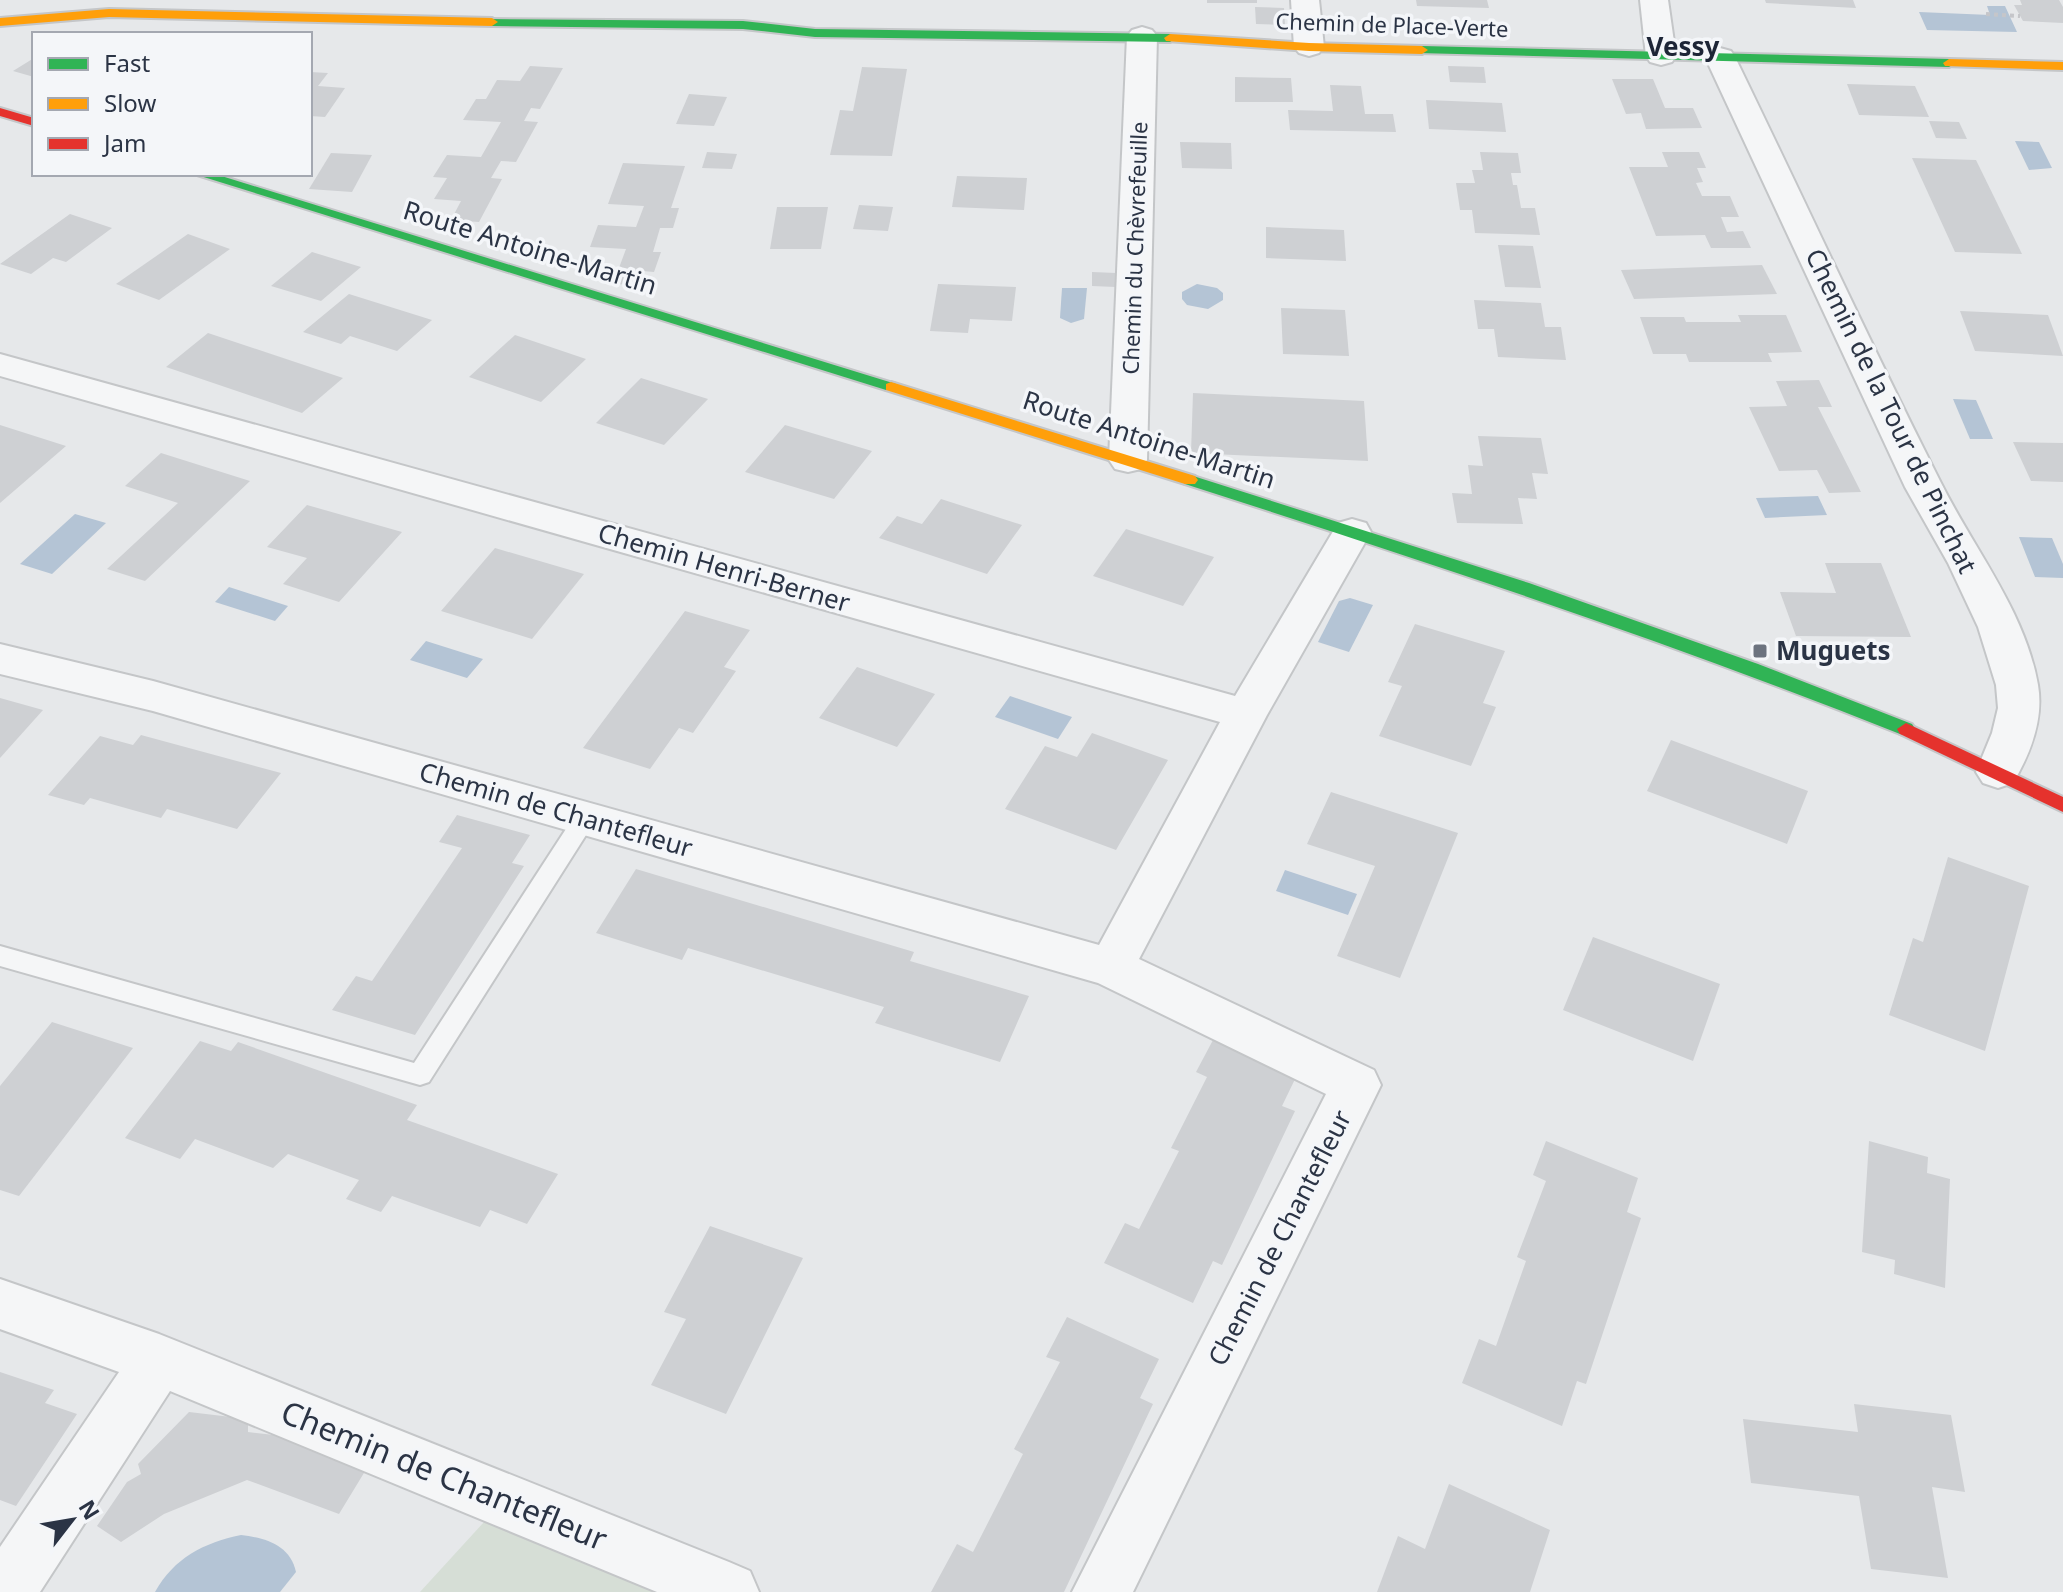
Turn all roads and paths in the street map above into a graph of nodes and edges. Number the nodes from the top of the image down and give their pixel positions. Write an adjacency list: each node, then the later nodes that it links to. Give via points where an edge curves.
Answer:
1 (1305, 0): 7 (street)
2 (1654, 0): 8 (street)
3 (1986, 14): 4 (path)
4 (2020, 16)
5 (0, 22): 6 (street, Chemin de Place-Verte, via 189,12 743,25 815,33)
6 (1142, 36): 7 (street, Chemin de Place-Verte); 13 (street, Chemin du Chèvrefeuille)
7 (1309, 47): 8 (street, Chemin de Place-Verte)
8 (1661, 56): 9 (street, Chemin de Place-Verte)
9 (1720, 57): 10 (street, Chemin de Place-Verte); 17 (street, Chemin de la Tour de Pinchat, via 1924,487 1954,535 1997,626 2019,707)
10 (2063, 66)
11 (207, 176): 13 (street, Route Antoine-Martin)
12 (0, 365): 16 (street, Chemin Henri-Berner)
13 (1128, 460): 14 (street, Route Antoine-Martin)
14 (1352, 532): 16 (street); 17 (street, Route Antoine-Martin, via 1752,668 1885,719)
15 (0, 659): 19 (street, Chemin de Chantefleur, via 153,696)
16 (1246, 714): 21 (street)
17 (1998, 772): 18 (street, Route Antoine-Martin)
18 (2063, 805)
19 (585, 818): 20 (lane, via 420,1075); 21 (street, Chemin de Chantefleur)
20 (0, 956)
21 (1111, 967): 26 (street, Chemin de Chantefleur, via 1356,1085)
22 (0, 1304): 23 (street, Chemin de Chantefleur)
23 (159, 1360): 24 (street); 25 (street, Chemin de Chantefleur)
24 (5, 1592)
25 (729, 1592)
26 (1102, 1592)

